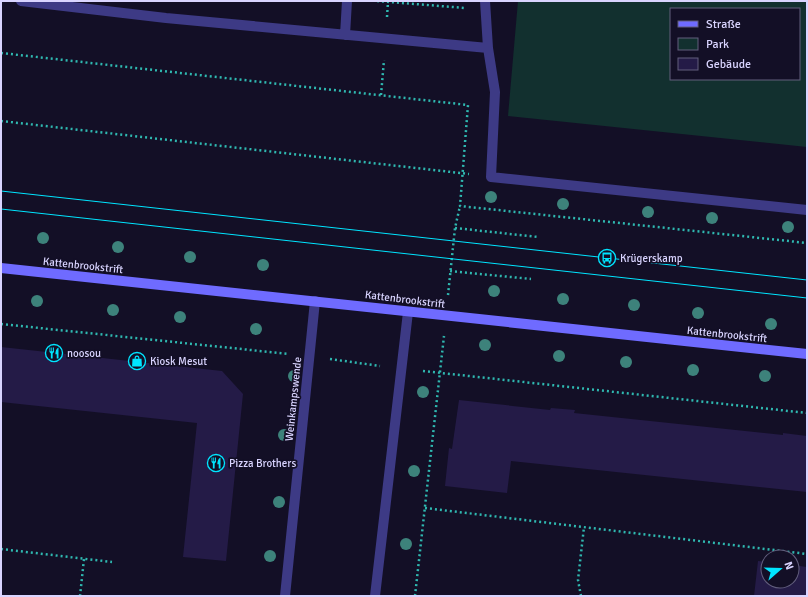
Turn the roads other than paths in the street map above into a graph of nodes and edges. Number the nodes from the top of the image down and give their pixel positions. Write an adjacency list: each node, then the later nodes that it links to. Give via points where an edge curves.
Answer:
1 (20, 1): 4 (street, via 166,18)
2 (347, 1): 4 (street)
3 (486, 5): 5 (street)
4 (345, 34): 5 (street)
5 (488, 48): 6 (street, via 495,92 491,177)
6 (807, 210)
7 (1, 268): 8 (main road, Kattenbrookstrift)
8 (315, 300): 9 (main road, Kattenbrookstrift); 11 (street, Weinkampswende)
9 (408, 312): 10 (main road, Kattenbrookstrift); 12 (street)
10 (807, 354)
11 (285, 596)
12 (375, 596)

